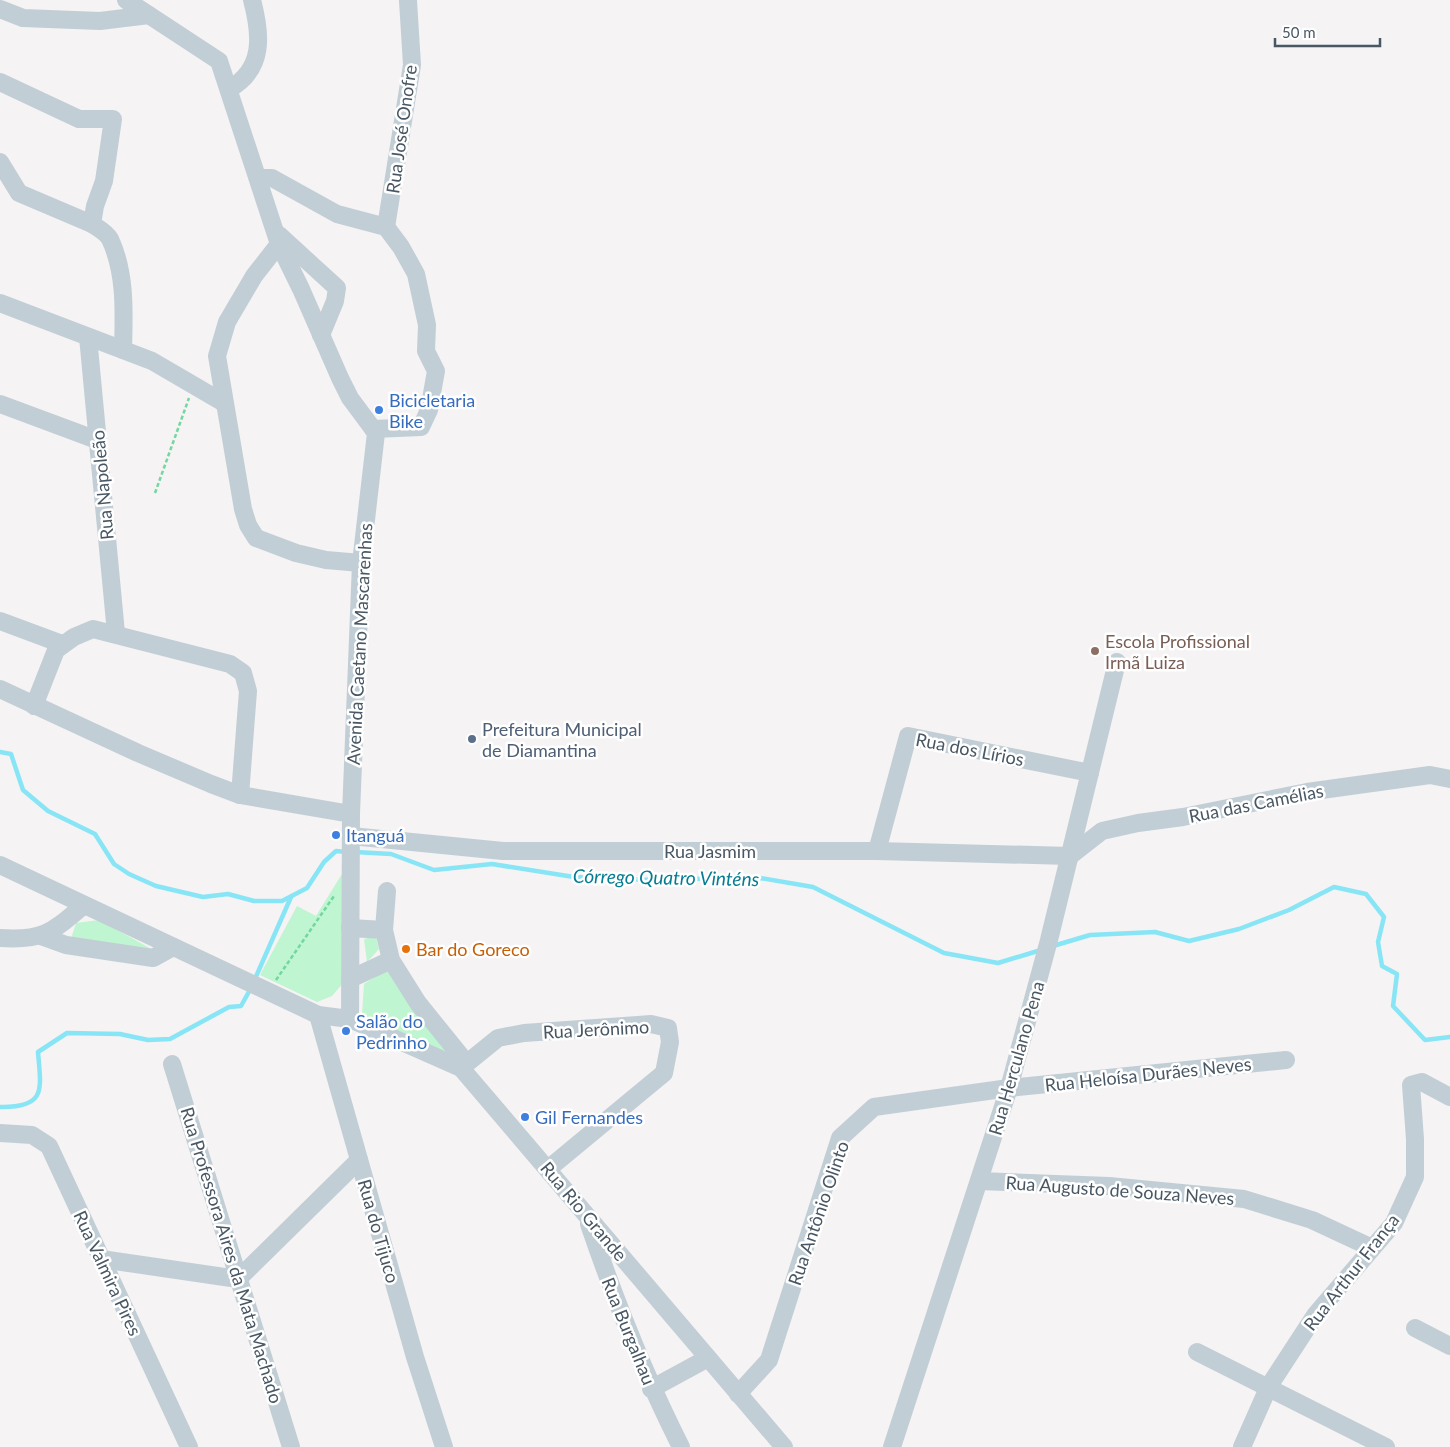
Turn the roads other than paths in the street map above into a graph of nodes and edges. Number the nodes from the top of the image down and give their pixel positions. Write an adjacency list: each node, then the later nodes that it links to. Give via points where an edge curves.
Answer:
1 (126, 0): 5 (street)
2 (252, 0): 7 (street, via 258,53 251,70)
3 (408, 1): 11 (street, Rua José Onofre, via 412,65)
4 (1, 13): 5 (street, via 23,18 100,21)
5 (149, 15): 7 (street, via 219,61)
6 (0, 82): 10 (street, via 79,119 113,119 104,181)
7 (229, 89): 9 (street)
8 (0, 162): 10 (street, via 20,193)
9 (258, 178): 11 (street, via 272,178 337,214); 12 (street)
10 (92, 224): 16 (street, via 109,237 121,275)
11 (386, 227): 19 (street, via 416,274 427,325 426,351 436,371 429,410 421,427)
12 (278, 238): 14 (street); 14 (street, via 338,288); 17 (street, via 227,322 217,356)
13 (0, 303): 15 (street)
14 (320, 335): 19 (street, via 347,391)
15 (88, 337): 16 (street); 20 (street, Rua Napoleão)
16 (123, 350): 17 (street, via 152,361)
17 (224, 403): 21 (street, via 243,509 256,538 318,559)
18 (0, 404): 20 (street)
19 (373, 429): 21 (street, Avenida Caetano Mascarenhas, via 376,433)
20 (98, 440): 23 (street, Rua Napoleão)
21 (361, 563): 31 (street, Avenida Caetano Mascarenhas)
22 (0, 621): 24 (street)
23 (116, 634): 24 (street, via 93,629); 30 (street, via 230,664 243,673 248,691)
24 (62, 644): 27 (street, via 56,650)
25 (1117, 662): 28 (street, Rua Herculano Pena)
26 (0, 689): 27 (street)
27 (34, 706): 30 (street)
28 (1090, 773): 33 (street, Rua dos Lírios, via 908,736); 34 (street, Rua Herculano Pena)
29 (1450, 779): 34 (street, Rua das Camélias, via 1430,775 1307,792 1138,823 1102,831)
30 (240, 795): 31 (street)
31 (350, 814): 32 (street, Avenida Caetano Mascarenhas)
32 (351, 840): 33 (street, Rua Jasmim, via 503,851); 38 (street, Avenida Caetano Mascarenhas)
33 (877, 852): 34 (street, Rua Jasmim)
34 (1070, 856): 50 (street, Rua Herculano Pena)
35 (0, 865): 37 (street, Rua Rio Grande)
36 (387, 891): 39 (street)
37 (84, 905): 40 (street, via 54,931); 42 (street, Rua Rio Grande)
38 (350, 928): 39 (street); 44 (street, Avenida Caetano Mascarenhas)
39 (384, 930): 43 (street)
40 (41, 936): 41 (street); 42 (street, via 66,945 154,958)
41 (0, 938)
42 (173, 947): 45 (street, Rua Rio Grande)
43 (391, 960): 44 (street); 49 (street, via 418,1003 460,1055)
44 (350, 979): 46 (street, Avenida Caetano Mascarenhas)
45 (318, 1015): 46 (street, Rua Rio Grande); 53 (street, Rua do Tijuco)
46 (350, 1019): 49 (street, Rua Rio Grande)
47 (1286, 1060): 50 (street, Rua Heloísa Durães Neves)
48 (172, 1064): 59 (street, Rua Professora Aires da Mata Machado)
49 (461, 1068): 54 (street, Rua Rio Grande); 54 (street, Rua Jerônimo, via 498,1038 524,1033 651,1024 668,1028 670,1042 664,1073)
50 (1009, 1088): 55 (street, Rua Herculano Pena); 66 (street, Rua Antônio Olinto, via 874,1107 840,1138 769,1360)
51 (1450, 1097): 57 (street, Rua Arthur França, via 1422,1082 1411,1085 1414,1177 1394,1223)
52 (0, 1133): 58 (street, Rua Valmira Pires, via 32,1135 49,1146)
53 (359, 1160): 59 (street); 69 (street, Rua do Tijuco)
54 (548, 1169): 56 (street, Rua Rio Grande)
55 (978, 1181): 57 (street, Rua Augusto de Souza Neves, via 1108,1186 1244,1198 1312,1220); 72 (street, Rua Herculano Pena)
56 (585, 1212): 63 (street, Rua Rio Grande); 65 (street, Rua Burgalhau, via 620,1314)
57 (1372, 1248): 64 (street, Rua Arthur França, via 1316,1314)
58 (102, 1259): 59 (street); 67 (street, Rua Valmira Pires)
59 (238, 1278): 68 (street, Rua Professora Aires da Mata Machado)
60 (1415, 1328): 61 (street)
61 (1450, 1346)
62 (1197, 1352): 64 (street)
63 (708, 1358): 65 (street); 66 (street, Rua Rio Grande)
64 (1269, 1386): 73 (street, Rua Arthur França); 74 (street)
65 (651, 1388): 70 (street, Rua Burgalhau)
66 (738, 1394): 71 (street, Rua Rio Grande)
67 (189, 1447)
68 (291, 1447)
69 (444, 1447)
70 (681, 1447)
71 (784, 1447)
72 (892, 1447)
73 (1242, 1447)
74 (1386, 1447)

